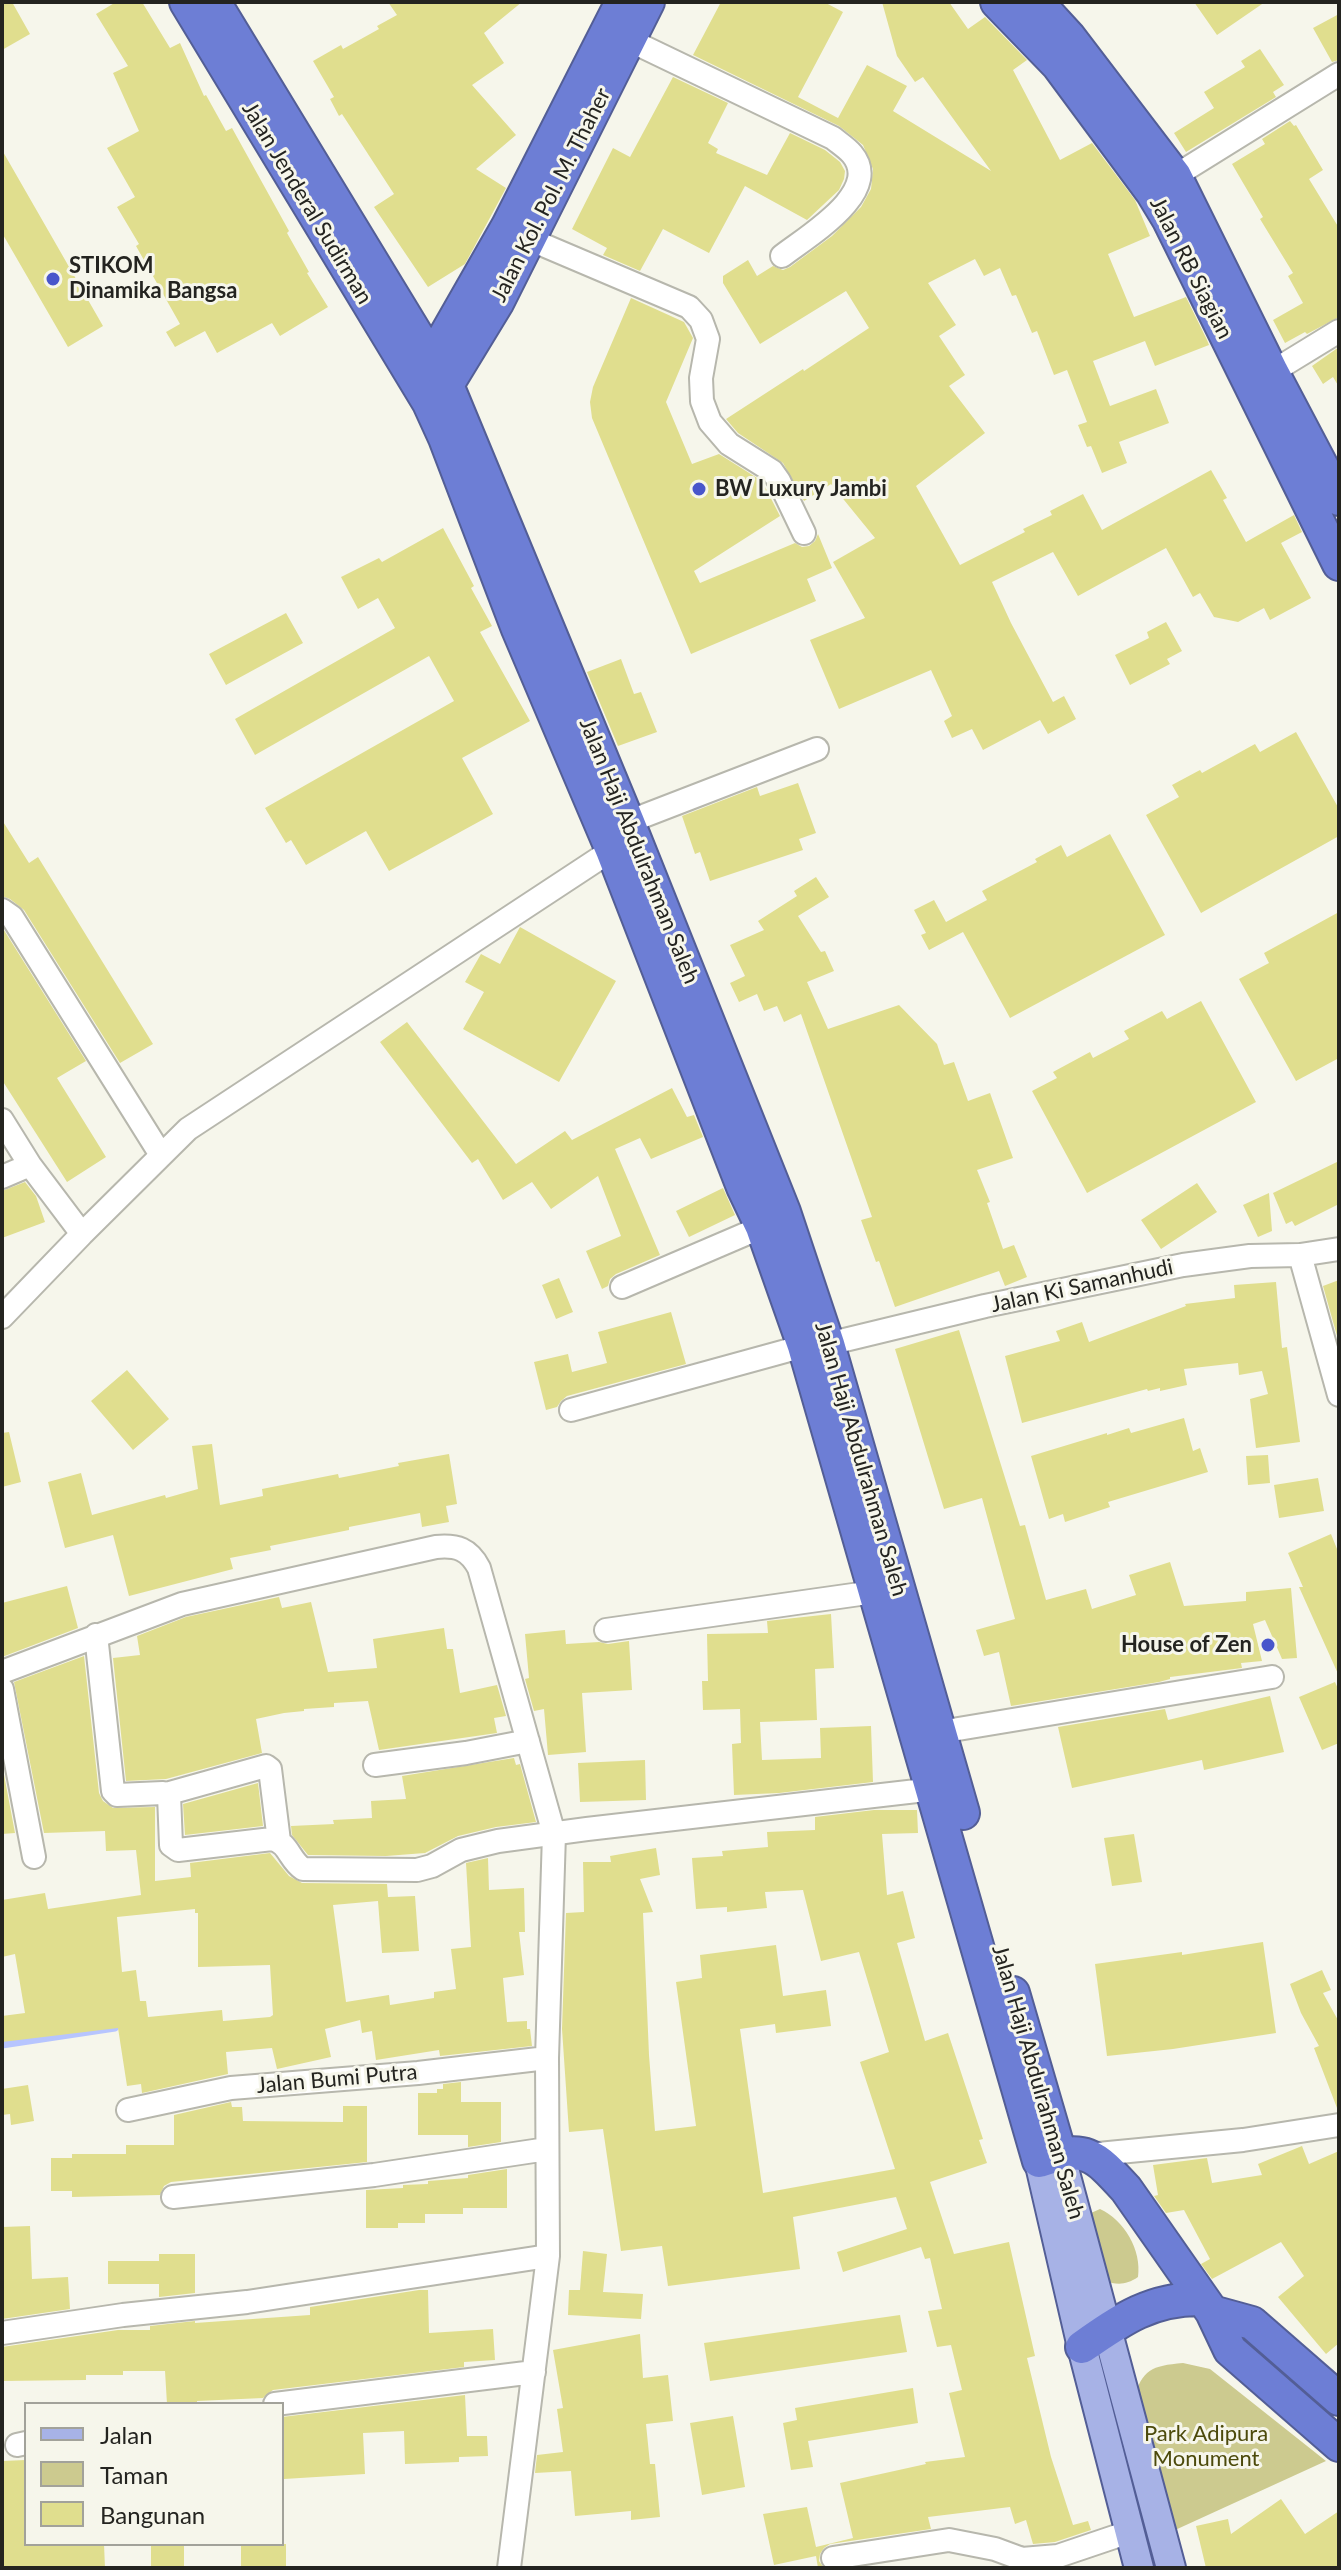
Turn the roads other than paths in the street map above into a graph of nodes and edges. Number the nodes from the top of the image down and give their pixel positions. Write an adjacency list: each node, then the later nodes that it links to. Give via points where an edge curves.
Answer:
1 (186, 2): 13 (highway, Jalan Jenderal Sudirman)
2 (214, 2): 13 (highway, Jalan Jenderal Sudirman)
3 (648, 2): 6 (highway, Jalan Kol. Pol. M. Thaher)
4 (997, 2): 16 (highway, Jalan RB Siagian, via 1058,65 1152,192)
5 (1037, 2): 8 (highway, Jalan RB Siagian)
6 (620, 23): 9 (highway, Jalan Kol. Pol. M. Thaher); 10 (street, via 833,138 853,154 858,185 848,204); 13 (highway, Jalan Kol. Pol. M. Thaher)
7 (1339, 74): 8 (street)
8 (1175, 176): 12 (highway, Jalan RB Siagian)
9 (529, 239): 13 (highway, Jalan Kol. Pol. M. Thaher, via 497,303); 15 (street, via 689,307 708,339 701,378 710,422 729,444 772,471)
10 (782, 256)
11 (1339, 331): 12 (street)
12 (1272, 372): 14 (highway, Jalan RB Siagian)
13 (430, 381): 18 (highway, Jalan Haji Abdulrahman Saleh); 19 (highway, Jalan Haji Abdulrahman Saleh, via 445,438 518,629)
14 (1339, 499)
15 (804, 533)
16 (1339, 564)
17 (817, 749): 18 (street)
18 (628, 822): 21 (highway, Jalan Haji Abdulrahman Saleh)
19 (612, 850): 21 (highway, Jalan Haji Abdulrahman Saleh); 23 (street, via 188,1129)
20 (2, 910): 23 (street, via 12,917)
21 (655, 925): 26 (highway, Jalan Haji Abdulrahman Saleh, via 726,1145); 32 (highway, Jalan Haji Abdulrahman Saleh, via 784,1212)
22 (2, 1120): 24 (street)
23 (161, 1155): 27 (street)
24 (30, 1165): 25 (street); 27 (street)
25 (2, 1177)
26 (762, 1227): 30 (street); 32 (highway, Jalan Haji Abdulrahman Saleh)
27 (82, 1234): 31 (street)
28 (1339, 1249): 29 (street, Jalan Ki Samanhudi)
29 (1300, 1255): 32 (street, Jalan Ki Samanhudi, via 1183,1265); 33 (street)
30 (622, 1287)
31 (2, 1317)
32 (816, 1345): 34 (street, Jalan Ki Samanhudi); 35 (highway, Jalan Haji Abdulrahman Saleh); 41 (highway, Jalan Haji Abdulrahman Saleh)
33 (1339, 1395)
34 (571, 1410)
35 (874, 1592): 36 (street); 44 (highway, Jalan Haji Abdulrahman Saleh)
36 (606, 1630)
37 (96, 1635): 38 (street); 42 (street, via 182,1604 452,1545 474,1557 479,1568); 45 (street, via 113,1791)
38 (2, 1672)
39 (1272, 1677): 41 (street)
40 (2, 1689): 48 (street)
41 (940, 1732): 53 (highway, Jalan Haji Abdulrahman Saleh)
42 (528, 1741): 43 (street); 46 (street)
43 (375, 1765)
44 (934, 1789): 46 (street); 53 (highway, Jalan Haji Abdulrahman Saleh)
45 (166, 1794): 47 (street, via 171,1840 178,1850); 47 (street, via 266,1766)
46 (554, 1834): 47 (street, via 461,1850 417,1870 303,1869); 49 (street)
47 (279, 1841)
48 (34, 1857)
49 (547, 2058): 50 (street, Jalan Bumi Putra, via 231,2088); 52 (street)
50 (128, 2110)
51 (1339, 2125): 53 (street)
52 (547, 2149): 54 (street); 55 (street)
53 (1062, 2157): 56 (highway, via 1110,2172); 58 (main road, Jalan Haji Abdulrahman Saleh)
54 (173, 2197)
55 (548, 2256): 57 (street); 59 (street)
56 (1207, 2305): 58 (highway, via 1182,2298 1150,2306); 60 (highway, via 1252,2323); 62 (highway, via 1230,2350)
57 (2, 2333)
58 (1095, 2339): 63 (main road, Jalan Haji Abdulrahman Saleh); 67 (main road, Jalan Haji Abdulrahman Saleh)
59 (534, 2372): 61 (street); 65 (street)
60 (1339, 2399)
61 (284, 2403)
62 (1339, 2445)
63 (1129, 2532): 64 (street, via 1058,2556 1022,2559 949,2540); 66 (main road, Jalan Haji Abdulrahman Saleh)
64 (833, 2558)
65 (509, 2568)
66 (1139, 2568)
67 (1171, 2568)

